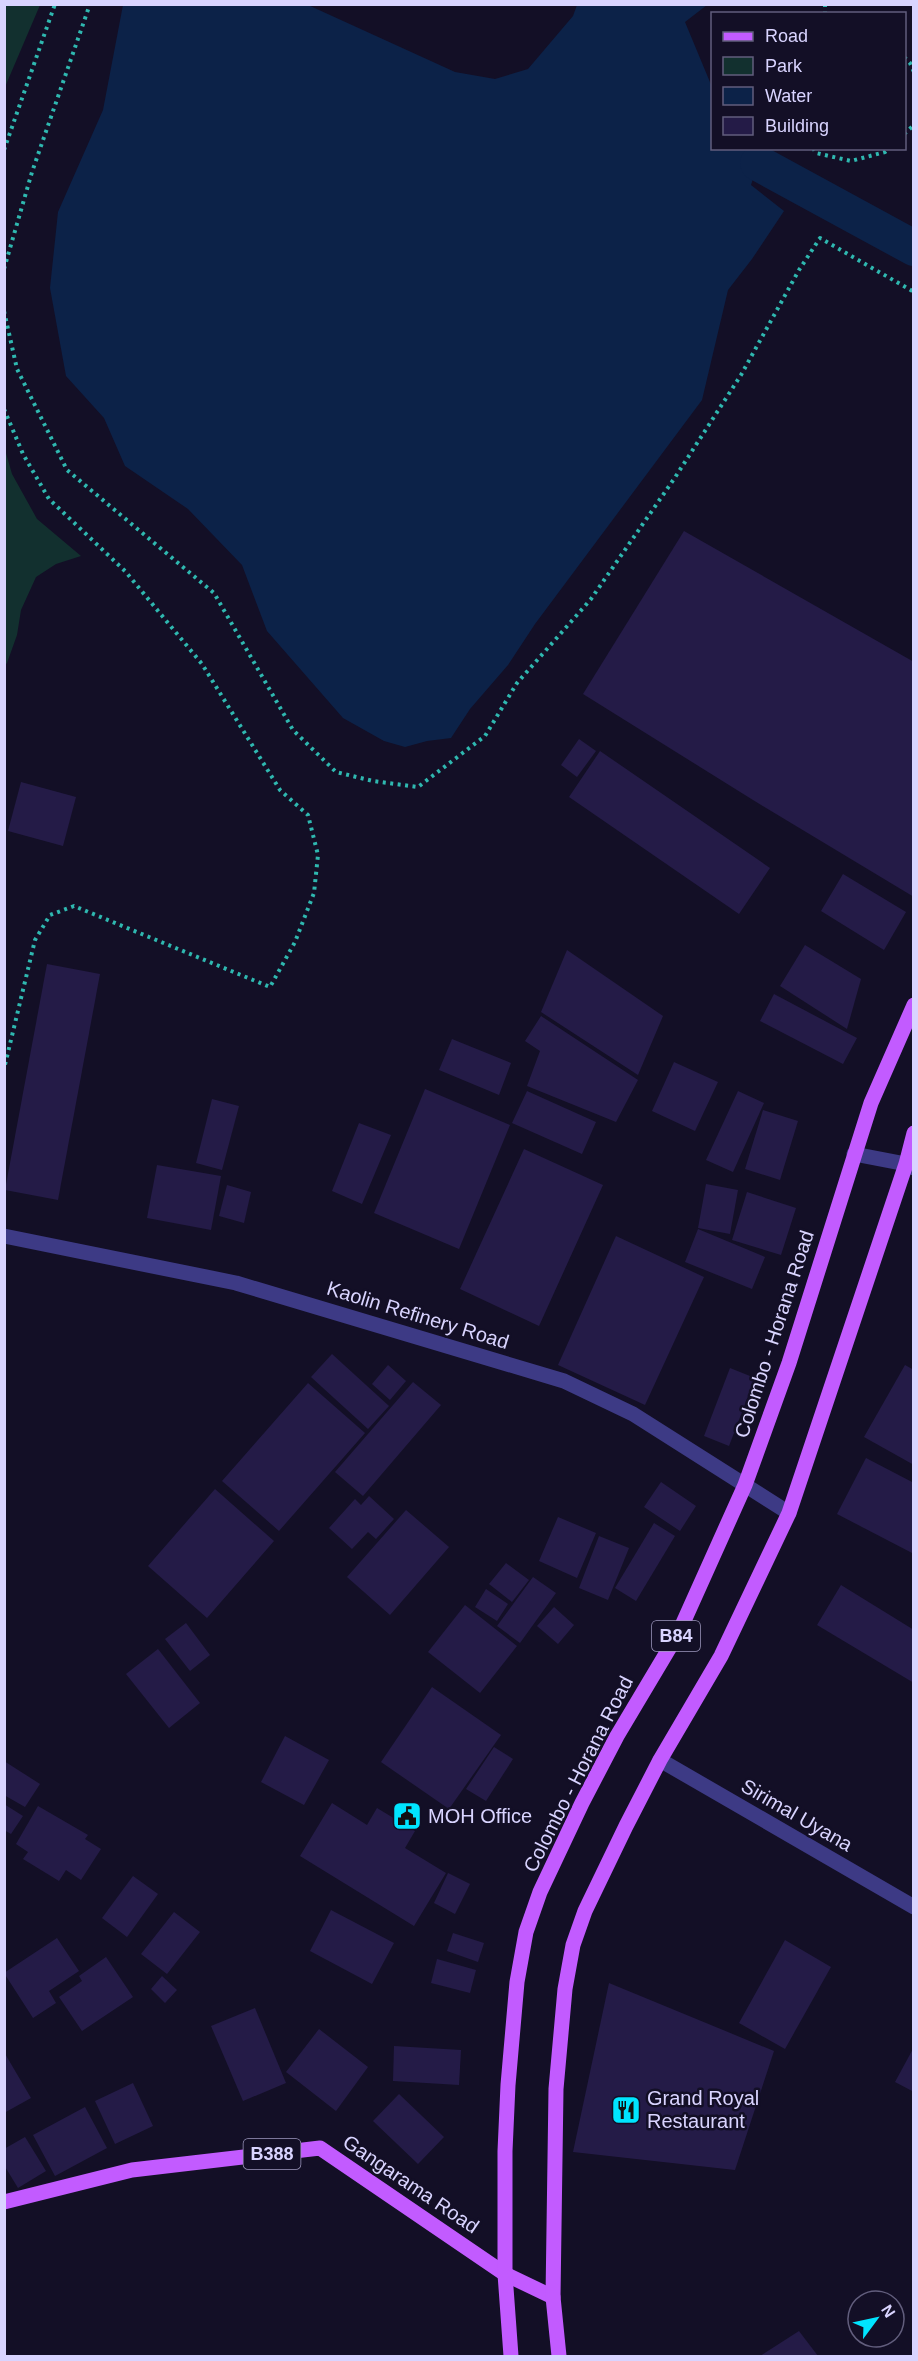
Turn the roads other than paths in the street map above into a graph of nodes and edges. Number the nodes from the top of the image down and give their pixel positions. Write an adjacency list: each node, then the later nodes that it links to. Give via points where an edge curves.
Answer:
1 (914, 1005): 3 (main road, Colombo - Horana Road / B84, via 871,1103)
2 (914, 1133): 4 (main road, B84)
3 (855, 1154): 4 (street); 6 (main road, Colombo - Horana Road / B84)
4 (910, 1166): 7 (main road, B84)
5 (4, 1236): 6 (street, Kaolin Refinery Road, via 236,1283 564,1381 633,1414)
6 (746, 1485): 7 (street, Kaolin Refinery Road); 11 (main road, Colombo - Horana Road / B84, via 679,1632 582,1803 540,1892 526,1932 517,1982 508,2085)
7 (789, 1513): 8 (main road, B84, via 721,1656)
8 (660, 1760): 9 (street, Sirimal Uyana); 12 (main road, B84, via 585,1911 573,1946 556,2089)
9 (914, 1907)
10 (4, 2202): 11 (main road, Gangarama Road / B388, via 132,2170 320,2148)
11 (505, 2274): 12 (main road, Gangarama Road); 13 (main road, Colombo - Horana Road / B84)
12 (553, 2296): 14 (main road, B84)
13 (512, 2356)
14 (560, 2356)

